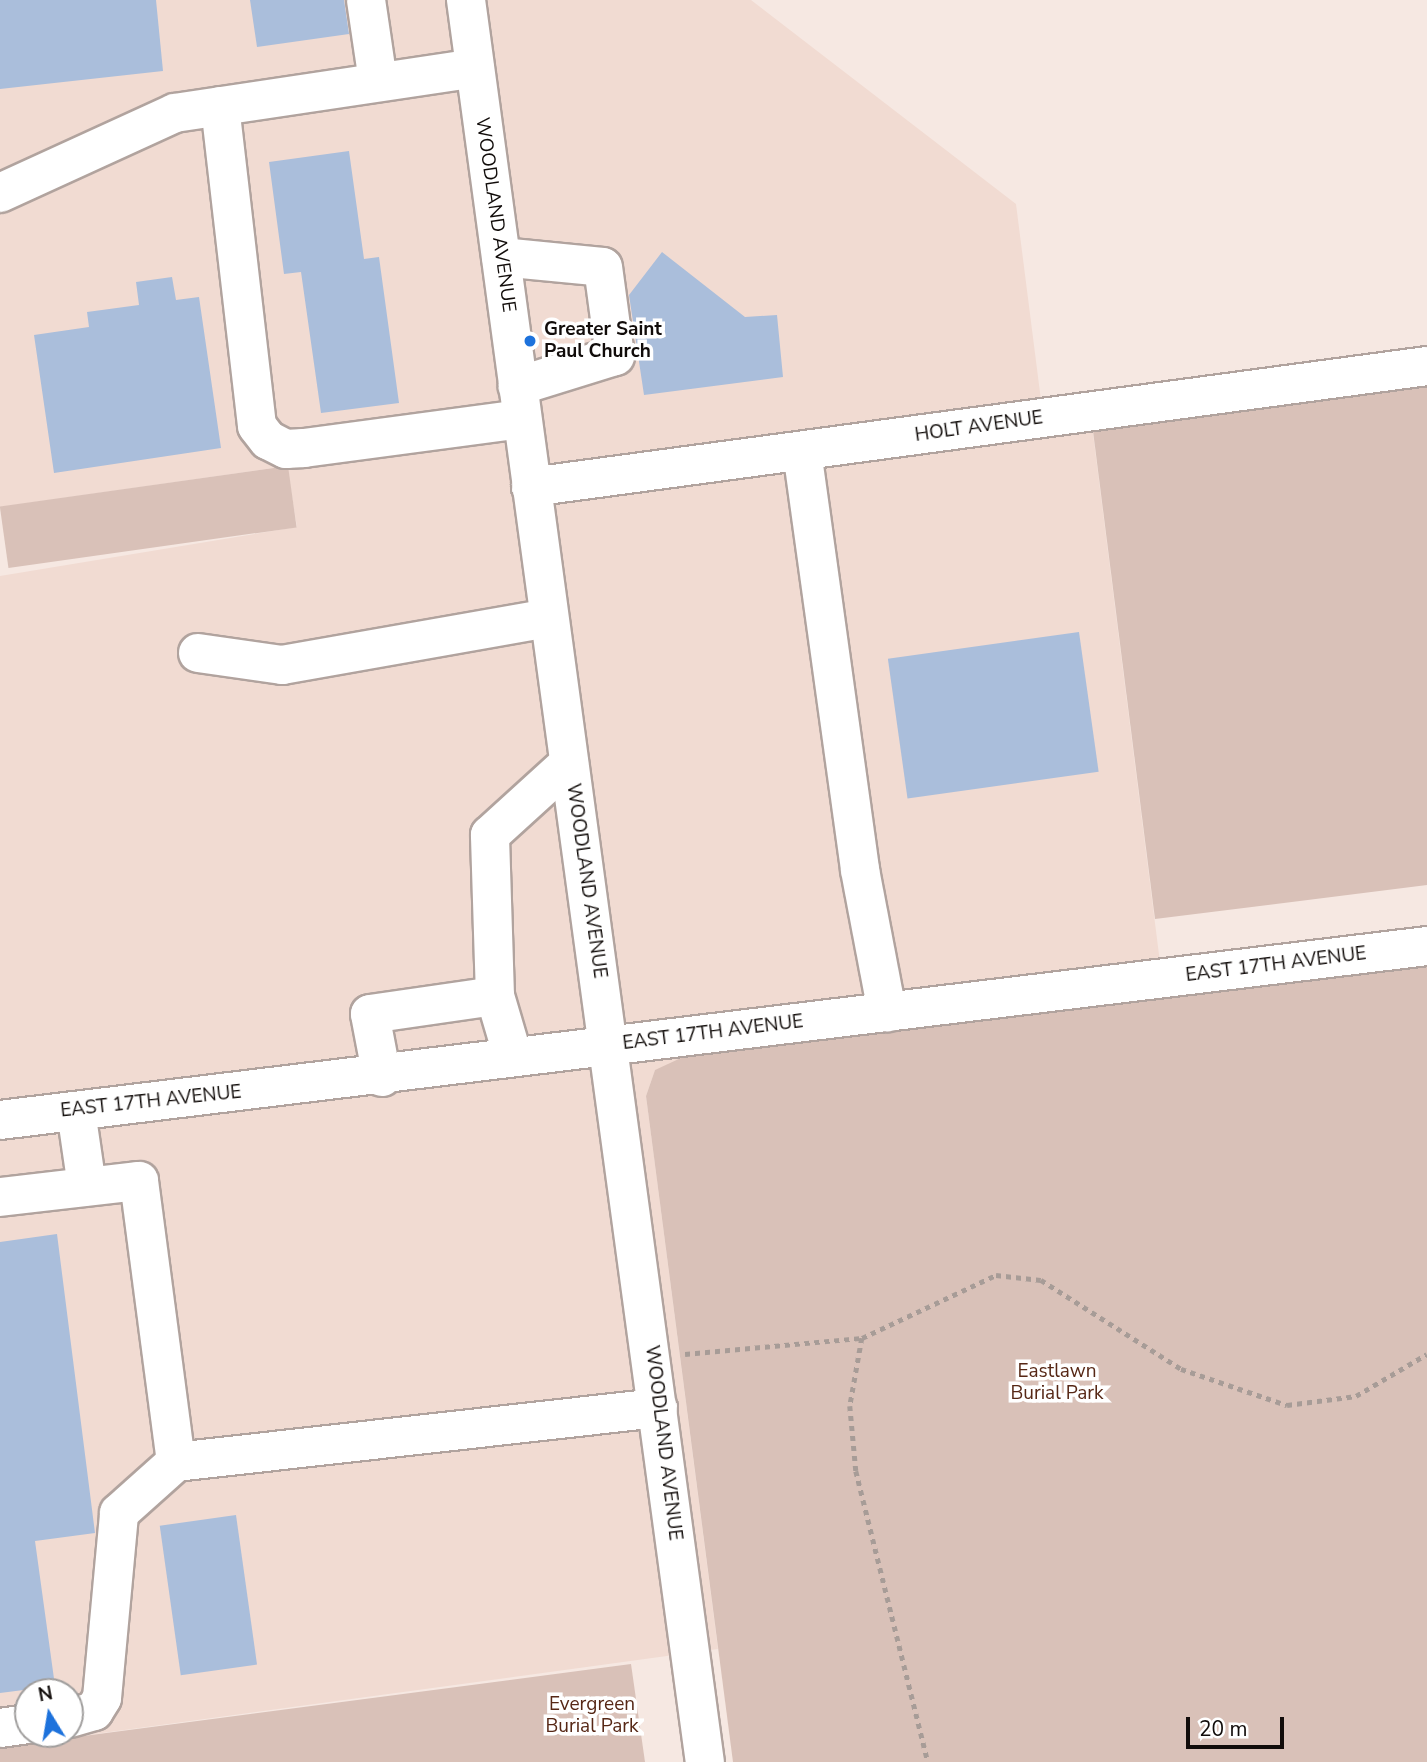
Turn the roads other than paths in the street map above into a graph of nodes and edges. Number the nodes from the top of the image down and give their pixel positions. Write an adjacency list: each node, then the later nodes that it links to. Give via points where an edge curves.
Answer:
1 (366, 0): 4 (street)
2 (466, 0): 3 (street, WOODLAND AVENUE)
3 (475, 68): 4 (street); 7 (street, WOODLAND AVENUE)
4 (378, 80): 5 (street)
5 (220, 106): 6 (street, via 175,113); 9 (street, via 257,426 268,440 286,449 304,448)
6 (0, 193)
7 (500, 257): 9 (street, WOODLAND AVENUE); 9 (street, via 603,267 615,356)
8 (1427, 366): 10 (street, HOLT AVENUE)
9 (520, 402): 11 (street, WOODLAND AVENUE)
10 (802, 451): 11 (street, HOLT AVENUE); 17 (street, via 860,870)
11 (530, 487): 12 (street, WOODLAND AVENUE)
12 (548, 618): 13 (street, via 282,665); 14 (street, WOODLAND AVENUE)
13 (198, 653)
14 (569, 763): 16 (street, via 489,835); 18 (street, WOODLAND AVENUE)
15 (1427, 946): 17 (street, EAST 17TH AVENUE)
16 (495, 996): 19 (street); 20 (street, via 370,1014)
17 (887, 1012): 18 (street, EAST 17TH AVENUE)
18 (610, 1045): 19 (street, EAST 17TH AVENUE); 25 (street, WOODLAND AVENUE)
19 (513, 1057): 20 (street, EAST 17TH AVENUE)
20 (382, 1077): 21 (street, EAST 17TH AVENUE)
21 (76, 1111): 22 (street, EAST 17TH AVENUE); 23 (street)
22 (0, 1120)
23 (87, 1186): 24 (street); 26 (street, via 131,1179 139,1181 143,1191)
24 (0, 1197)
25 (658, 1408): 26 (street); 28 (street, WOODLAND AVENUE)
26 (176, 1462): 27 (street, via 120,1513 102,1698 94,1711)
27 (84, 1714)
28 (705, 1762)

